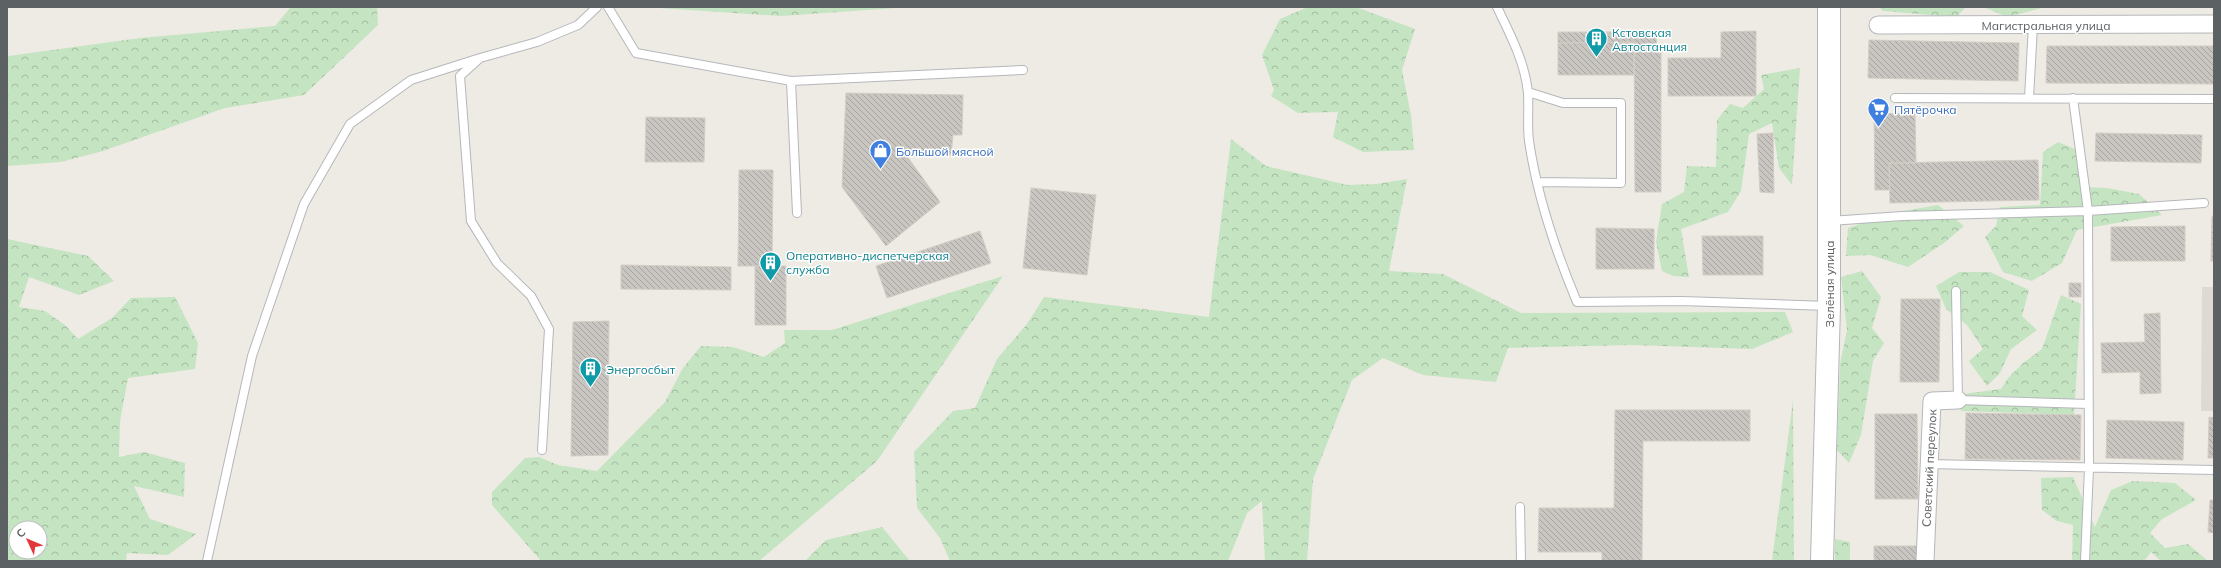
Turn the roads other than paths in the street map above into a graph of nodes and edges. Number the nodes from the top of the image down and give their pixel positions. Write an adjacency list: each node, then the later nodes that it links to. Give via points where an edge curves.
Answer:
1 (597, 7): 8 (lane, via 578,25 537,42)
2 (608, 7): 10 (lane, via 636,53)
3 (1497, 7): 11 (lane, via 1520,59)
4 (1829, 7): 20 (main road, Зелёная улица)
5 (2033, 24): 6 (street, Магистральная улица); 7 (street, Магистральная улица); 13 (lane)
6 (2214, 24)
7 (1878, 25)
8 (480, 58): 25 (lane, via 460,76 471,221 497,263 531,296 549,329); 30 (lane, via 411,80 350,124 304,204 252,356)
9 (1023, 70): 10 (lane)
10 (791, 81): 19 (lane)
11 (1528, 92): 16 (lane, via 1529,140); 16 (lane, via 1563,104 1621,103 1621,183)
12 (1895, 98): 13 (lane)
13 (2029, 98): 14 (lane)
14 (2073, 98): 15 (lane); 18 (lane)
15 (2214, 99)
16 (1538, 182): 22 (lane, via 1563,269 1577,302)
17 (2204, 203): 18 (lane)
18 (2088, 211): 20 (lane, via 1902,216); 24 (lane)
19 (797, 213)
20 (1829, 221): 22 (main road, Зелёная улица)
21 (1956, 291): 23 (lane)
22 (1829, 306): 32 (main road, Зелёная улица)
23 (1958, 400): 24 (lane); 26 (street, Советский переулок, via 1932,401)
24 (2088, 404): 27 (lane)
25 (542, 450)
26 (1928, 464): 27 (lane); 33 (street, Советский переулок)
27 (2089, 468): 28 (lane); 34 (lane)
28 (2214, 470)
29 (1520, 507): 31 (lane)
30 (207, 561)
31 (1521, 561)
32 (1822, 561)
33 (1925, 561)
34 (2085, 561)

